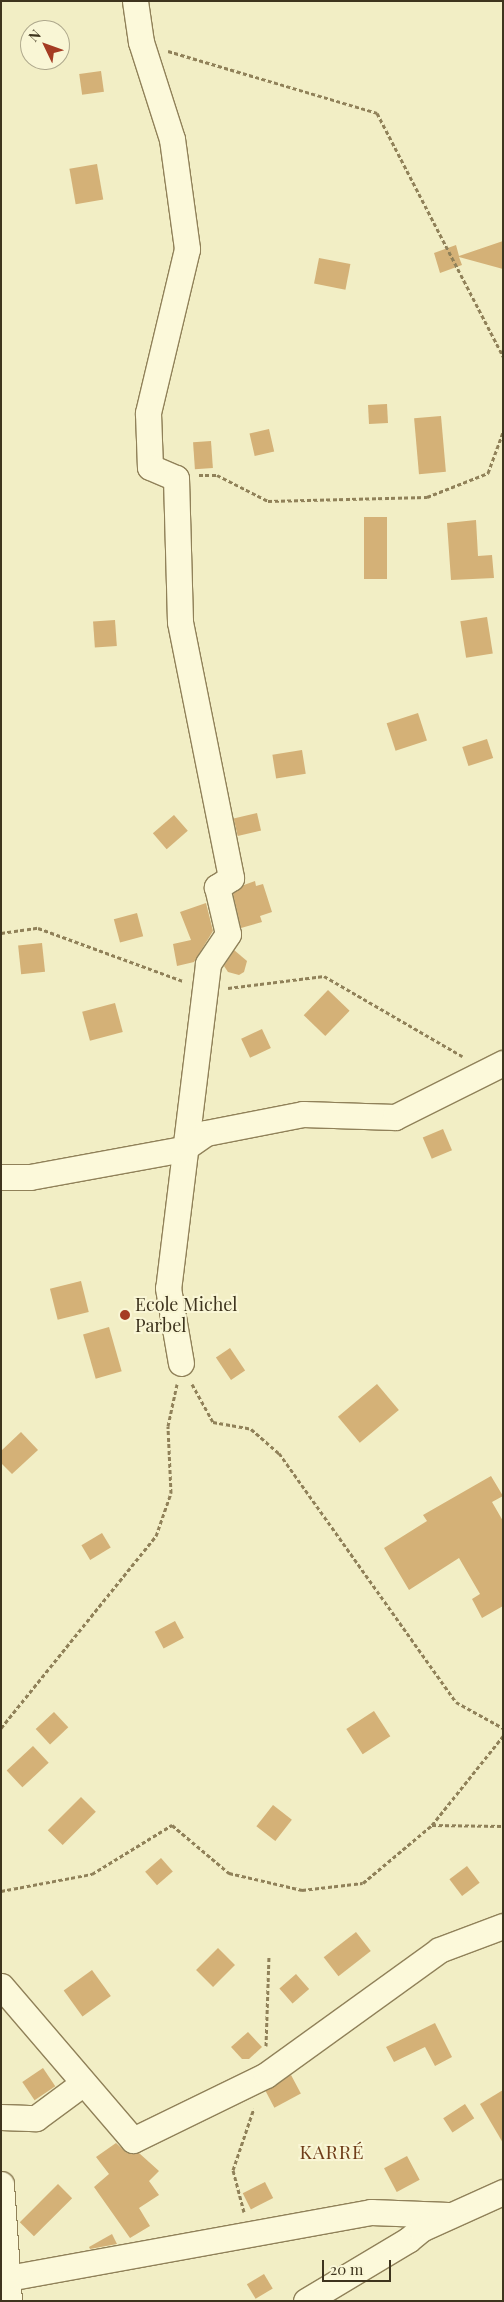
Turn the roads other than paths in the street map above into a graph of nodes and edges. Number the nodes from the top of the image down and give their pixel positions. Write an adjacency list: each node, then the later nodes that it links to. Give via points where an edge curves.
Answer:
1 (135, 1): 3 (street, via 141,42 172,139 187,249 148,413 150,467 176,478 180,622 231,878 217,887 228,934 208,964)
2 (495, 1067): 3 (street, via 395,1117 303,1114 206,1133)
3 (184, 1149): 4 (street, via 30,1177); 5 (street, via 168,1288)
4 (1, 1177)
5 (181, 1363)
6 (503, 1926): 8 (street, via 439,1950 266,2075 133,2140)
7 (1, 1986): 8 (street)
8 (82, 2084): 9 (street, via 36,2118)
9 (1, 2117)
10 (1, 2184): 13 (street)
11 (503, 2192): 12 (street)
12 (448, 2216): 13 (street, via 371,2212); 14 (street, via 421,2228 408,2240)
13 (8, 2289)
14 (306, 2301)

